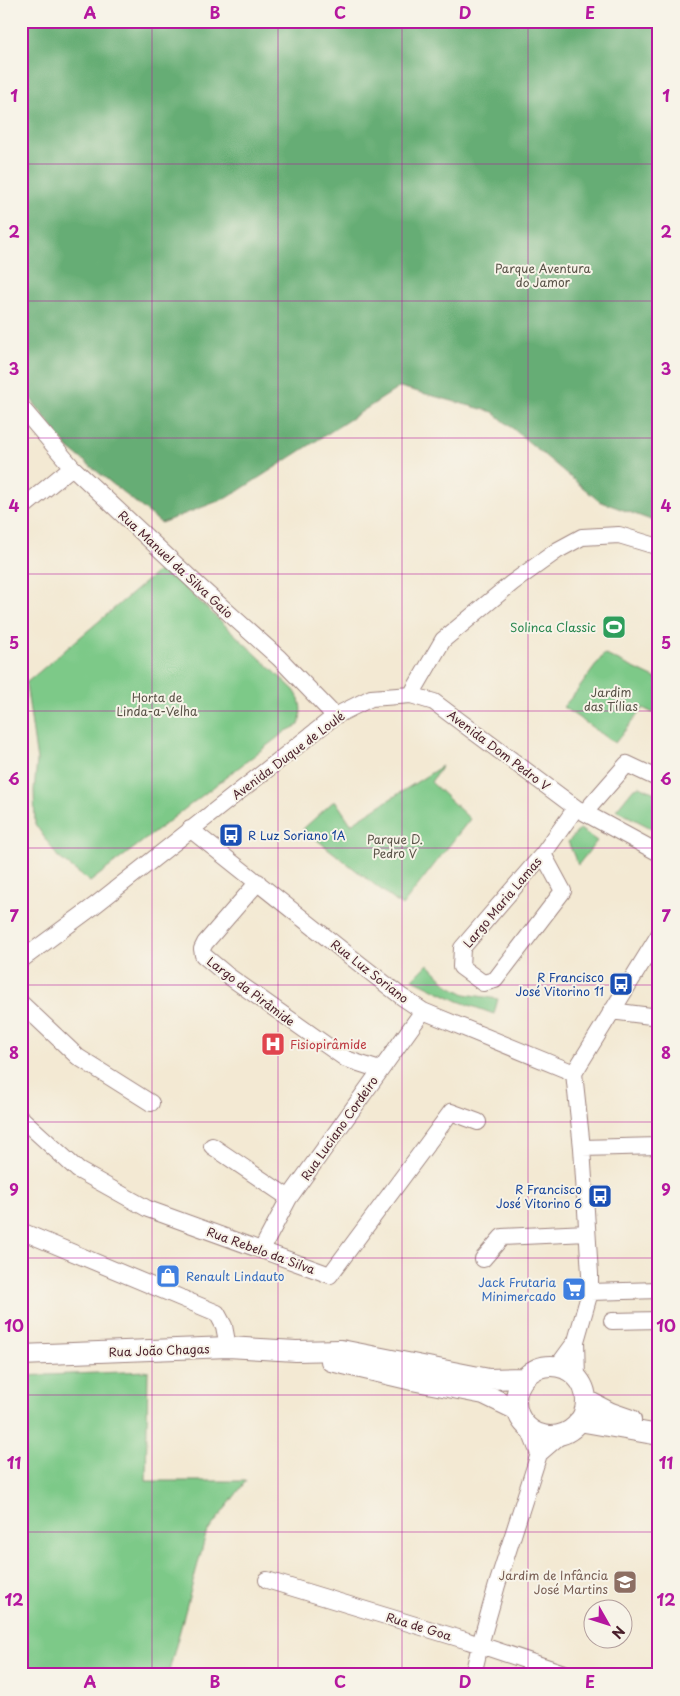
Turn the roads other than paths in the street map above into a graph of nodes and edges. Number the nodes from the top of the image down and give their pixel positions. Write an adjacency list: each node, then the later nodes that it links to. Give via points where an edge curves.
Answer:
1 (21, 407): 2 (street, Rua Manuel da Silva Gaio)
2 (72, 466): 3 (street); 6 (street, Rua Manuel da Silva Gaio, via 279,658)
3 (21, 509)
4 (659, 547): 5 (street, via 619,536 582,537 558,550 443,640)
5 (410, 695): 6 (street, Avenida Duque de Loulé, via 371,698); 8 (street, Avenida Dom Pedro V, via 434,702)
6 (335, 716): 9 (street, Avenida Duque de Loulé)
7 (659, 779): 8 (street, via 627,764)
8 (580, 810): 10 (street, Avenida Dom Pedro V); 11 (street, Largo Maria Lamas)
9 (190, 829): 12 (street, Rua Luz Soriano); 14 (street, Avenida Duque de Loulé)
10 (659, 852)
11 (543, 854): 11 (street, Largo Maria Lamas, via 462,948 461,967 483,983 495,980 564,891)
12 (258, 882): 16 (street, Rua Luz Soriano, via 360,965); 19 (street, Largo da Pirâmide, via 205,943 203,955 346,1059)
13 (659, 935): 17 (street)
14 (21, 960)
15 (21, 1004): 21 (street, via 78,1057)
16 (423, 1011): 19 (street, Rua Luciano Cordeiro); 20 (street, Rua Luz Soriano)
17 (611, 1011): 18 (street); 20 (street)
18 (659, 1017)
19 (380, 1070): 27 (street, Rua Luciano Cordeiro)
20 (574, 1073): 26 (street)
21 (151, 1103)
22 (21, 1118): 30 (street, Rua Rebelo da Silva, via 78,1170 148,1209)
23 (478, 1122): 30 (street, Rua Rebelo da Silva, via 451,1112 330,1275)
24 (212, 1146): 27 (street)
25 (659, 1146): 26 (street)
26 (582, 1148): 29 (street)
27 (289, 1198): 30 (street, Rua Luciano Cordeiro)
28 (21, 1231): 37 (street, via 217,1313 224,1326)
29 (587, 1233): 31 (street, via 502,1237); 33 (street)
30 (262, 1249)
31 (483, 1259)
32 (659, 1290): 33 (street)
33 (590, 1292): 36 (street)
34 (659, 1320): 35 (street)
35 (612, 1321)
36 (576, 1341): 40 (street); 42 (street)
37 (228, 1347): 38 (street, Rua João Chagas); 39 (street, Rua João Chagas)
38 (296, 1351): 41 (street, Rua João Chagas, via 341,1350 489,1379); 44 (street, Rua João Chagas, via 389,1375 484,1394)
39 (21, 1355)
40 (557, 1366): 41 (street, via 545,1366); 42 (street)
41 (524, 1378): 44 (street, via 515,1399)
42 (577, 1378): 43 (street)
43 (586, 1400): 45 (street); 47 (street, via 611,1413)
44 (517, 1410): 46 (street)
45 (580, 1421): 48 (street); 49 (street)
46 (529, 1429): 48 (street, via 539,1434); 50 (street)
47 (659, 1430)
48 (561, 1435): 50 (street)
49 (659, 1435)
50 (539, 1454): 52 (street)
51 (267, 1580): 52 (street, Rua de Goa)
52 (480, 1645): 53 (street); 54 (street, Rua de Goa)
53 (474, 1675)
54 (570, 1675)

